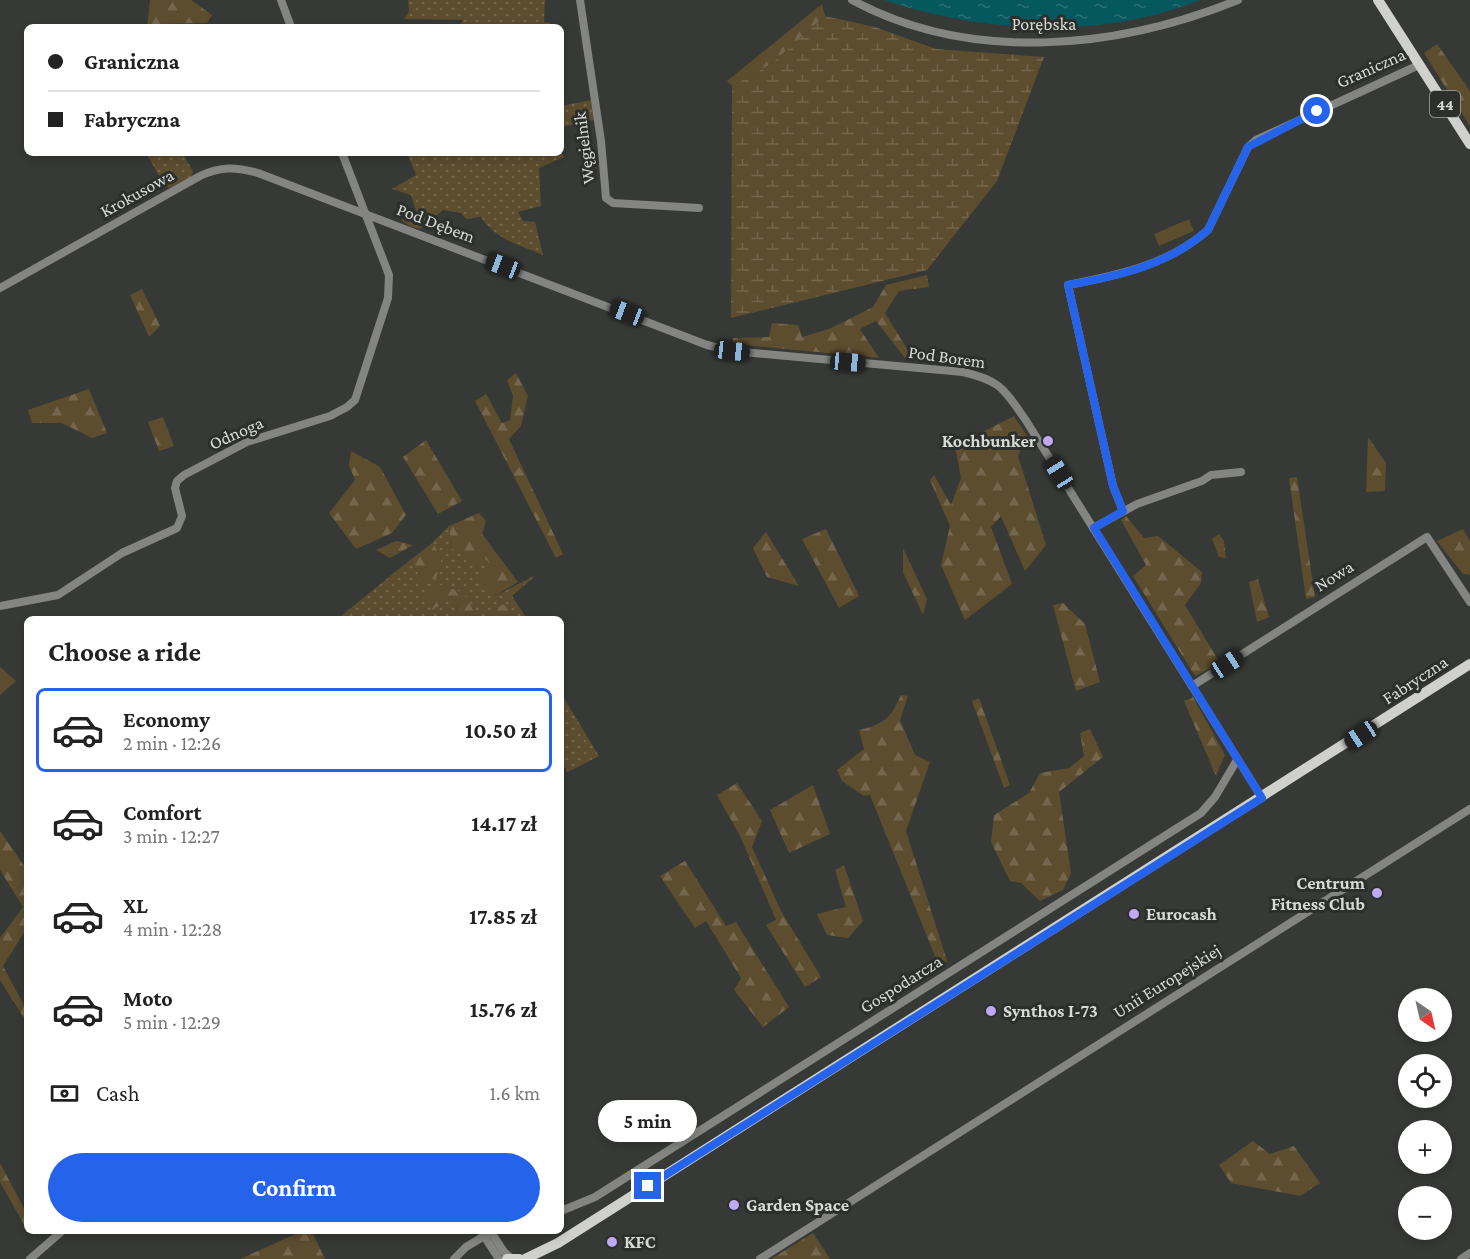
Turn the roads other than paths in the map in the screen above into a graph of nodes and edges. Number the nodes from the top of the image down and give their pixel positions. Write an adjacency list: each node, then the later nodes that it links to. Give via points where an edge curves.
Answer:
1 (281, 0): 6 (street)
2 (580, 0): 10 (street, Węgielnik, via 606,198 613,203)
3 (852, 0): 4 (street, Porębska, via 876,13 929,30 980,40 1076,42 1197,17)
4 (1238, 0)
5 (1378, 0): 7 (main road, 44)
6 (290, 24)
7 (1419, 65): 8 (main road, 44); 15 (street, Graniczna, via 1256,140 1248,147 1208,230 1197,240 1140,269 1068,285 1113,486)
8 (1470, 144)
9 (343, 156): 11 (street)
10 (699, 208)
11 (365, 214): 12 (street, Krokusowa, via 258,173 223,167 200,176); 13 (street, Pod Dębem); 18 (street, Odnoga, via 385,259 390,287 355,400 330,416 247,442 184,475 175,488 181,522 170,532 127,549 58,595)
12 (0, 288)
13 (690, 338): 16 (street, Pod Borem, via 732,351 963,372 987,378 997,383 1025,419)
14 (1241, 472): 15 (street, via 1211,475)
15 (1123, 511): 16 (street)
16 (1094, 528): 20 (street, Pod Borem)
17 (1470, 602): 20 (street, Nowa, via 1427,537)
18 (0, 606)
19 (1470, 664): 22 (main road, Fabryczna)
20 (1192, 686): 21 (street, Pod Borem)
21 (1238, 759): 22 (street, Pod Borem); 24 (street, Gospodarcza, via 1201,813 595,1197)
22 (1262, 798): 29 (main road, Fabryczna)
23 (1470, 809): 37 (street, Unii Europejskiej)
24 (564, 1210)
25 (59, 1234): 31 (street)
26 (488, 1234): 32 (street)
27 (489, 1234): 33 (street)
28 (490, 1234): 34 (street)
29 (558, 1243): 35 (main road, Fabryczna); 36 (main road, Fabryczna)
30 (1470, 1253): 38 (street)
31 (30, 1259)
32 (453, 1259)
33 (499, 1259)
34 (512, 1259)
35 (525, 1259)
36 (538, 1259)
37 (760, 1259)
38 (1461, 1259)

